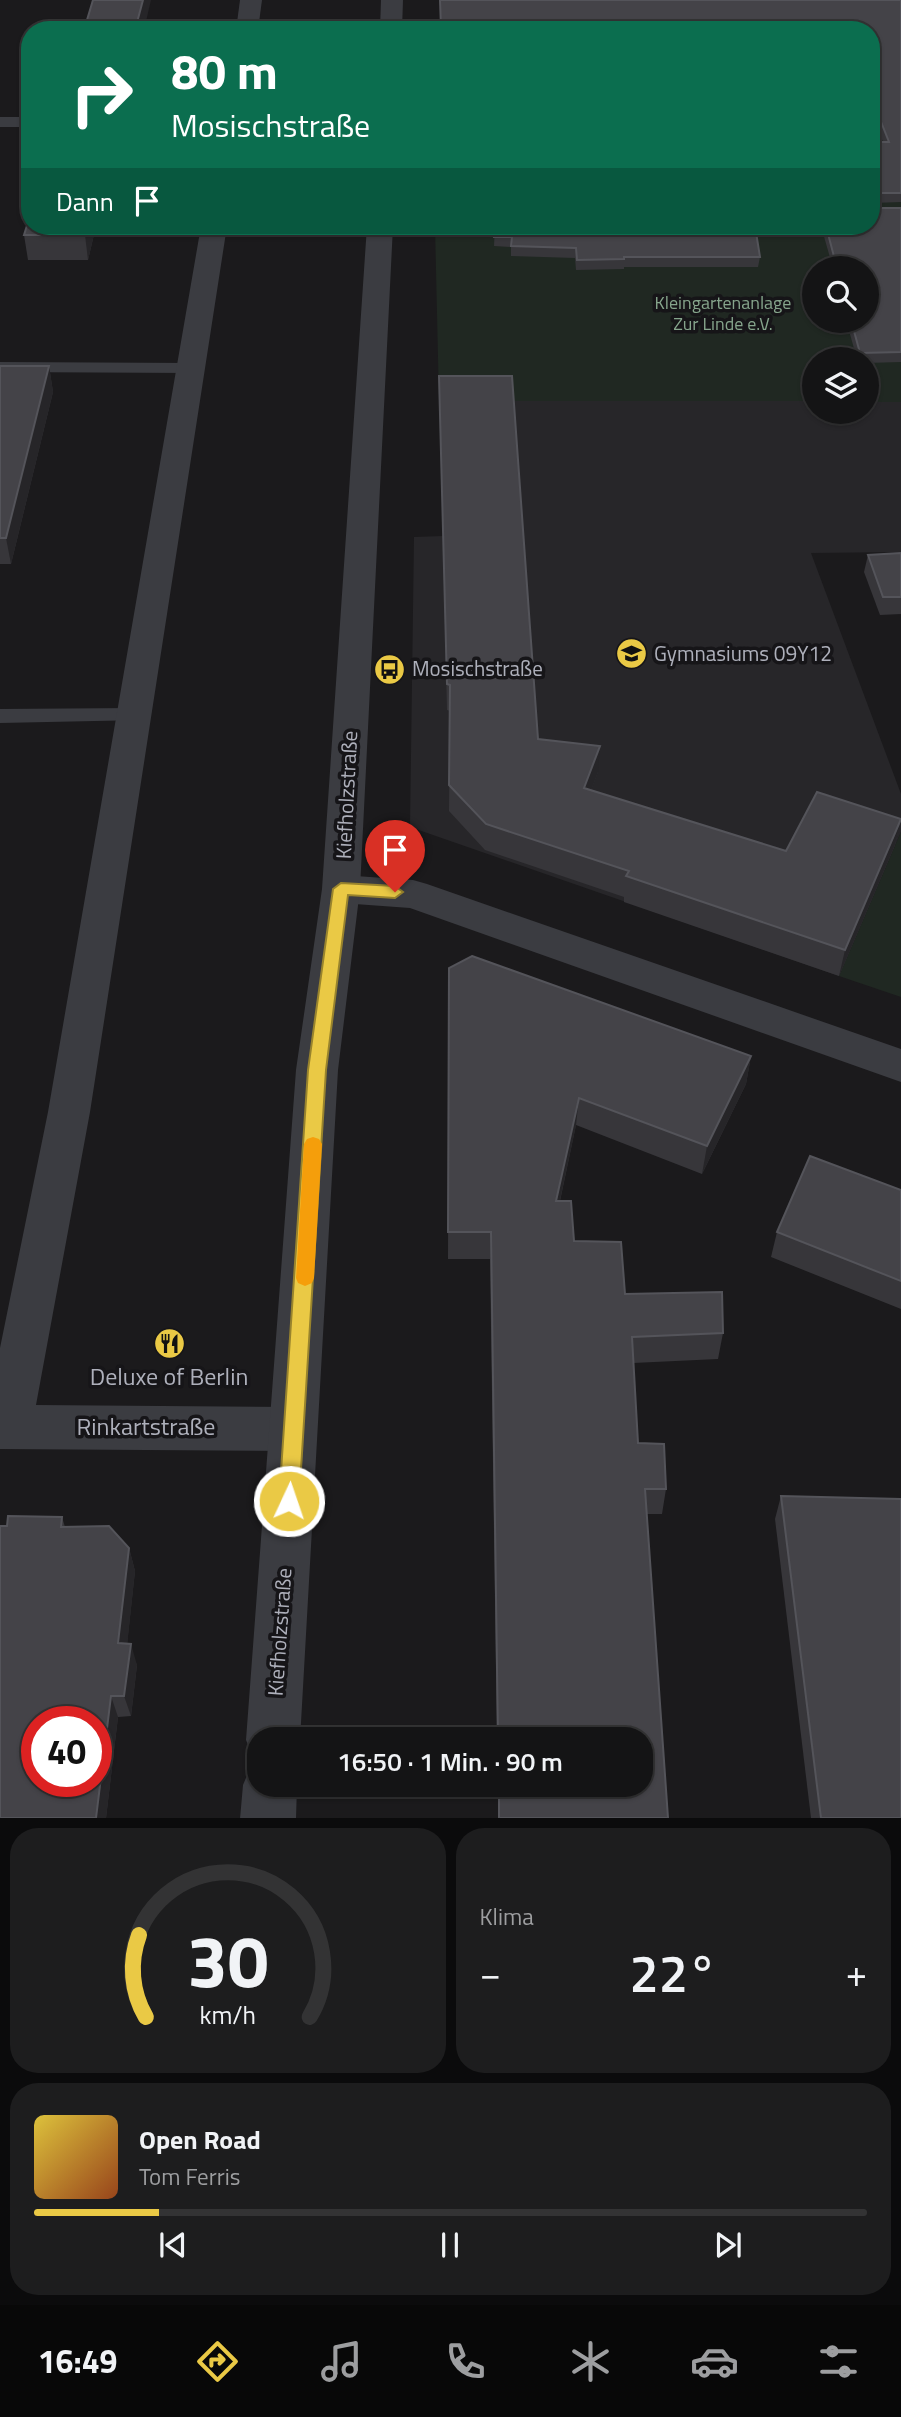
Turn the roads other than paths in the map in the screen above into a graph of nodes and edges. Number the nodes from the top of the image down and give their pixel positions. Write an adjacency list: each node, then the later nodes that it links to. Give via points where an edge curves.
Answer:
1 (251, 0): 3 (street)
2 (393, 0): 4 (street)
3 (248, 21)
4 (392, 21)
5 (0, 122): 6 (lane)
6 (21, 122)
7 (213, 235): 10 (street)
8 (379, 235): 13 (street, Kiefholzstraße)
9 (0, 367): 10 (lane)
10 (191, 368): 11 (street)
11 (135, 715): 12 (lane); 15 (street, via 69,1112)
12 (0, 716)
13 (341, 889): 14 (street, via 413,894); 16 (street, Kiefholzstraße, via 317,1070)
14 (901, 1066)
15 (4, 1427): 16 (street, Rinkartstraße)
16 (293, 1429): 17 (street, Kiefholzstraße)
17 (274, 1727)
18 (269, 1797): 19 (street)
19 (268, 1818)

